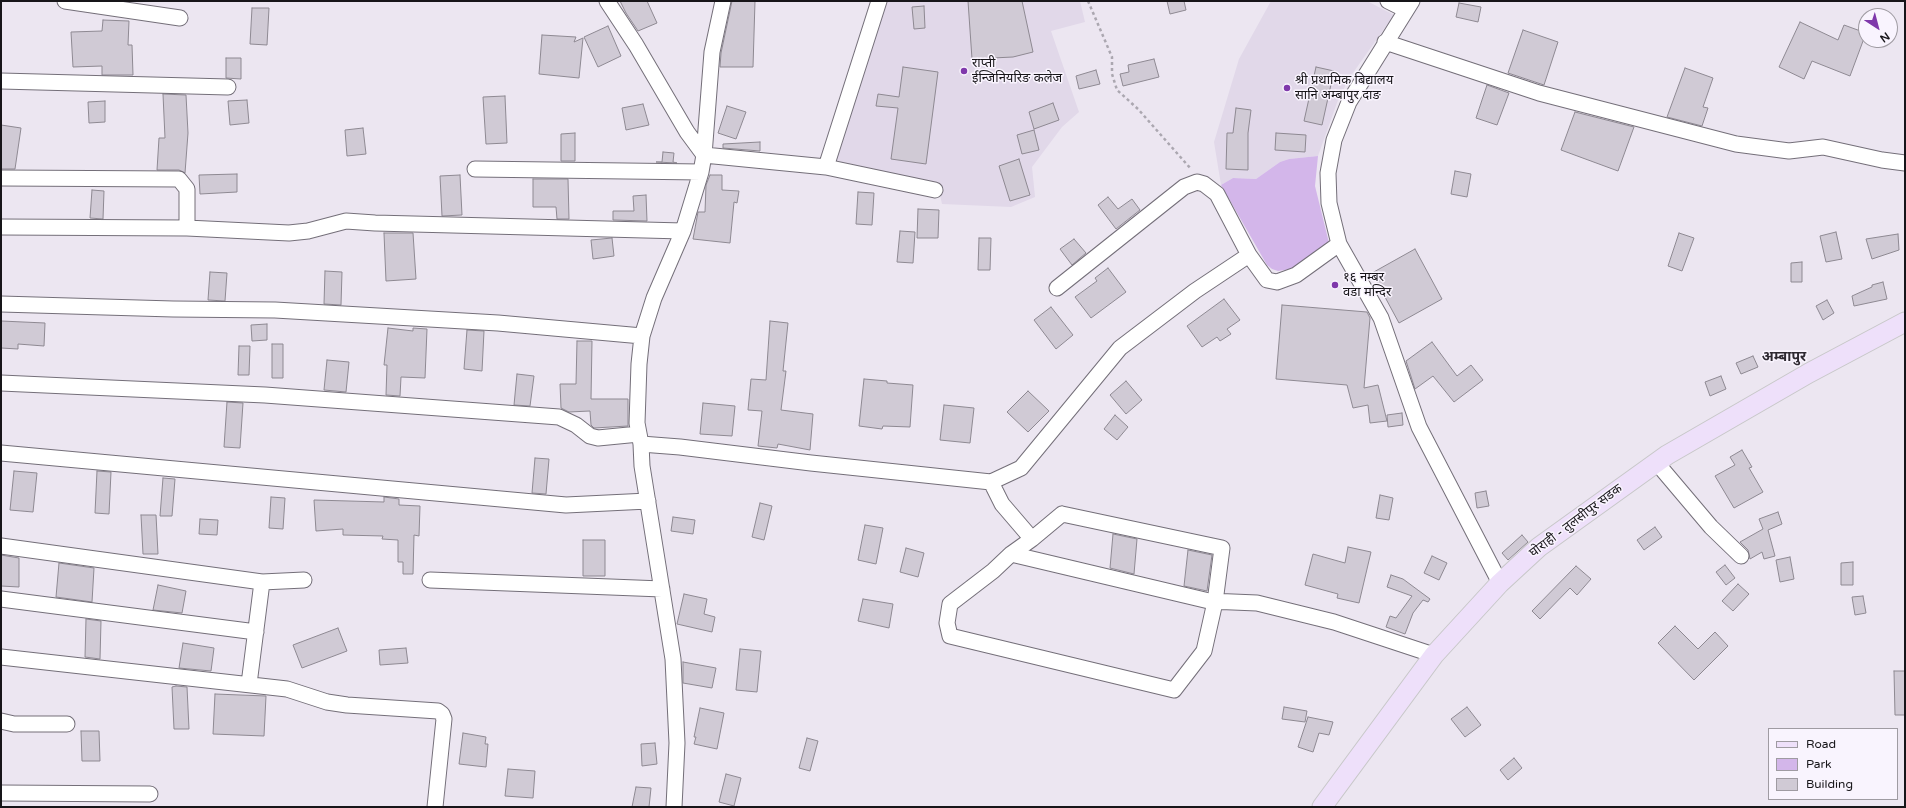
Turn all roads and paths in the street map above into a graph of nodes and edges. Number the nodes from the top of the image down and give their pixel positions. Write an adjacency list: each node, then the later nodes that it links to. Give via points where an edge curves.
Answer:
1 (65, 1): 8 (street)
2 (607, 1): 12 (street, via 687,132)
3 (723, 1): 12 (street, via 712,52)
4 (879, 1): 14 (street)
5 (1088, 1): 18 (path, via 1112,57 1112,74 1118,90)
6 (1388, 1): 7 (street)
7 (1409, 5): 9 (street)
8 (180, 18)
9 (1385, 42): 13 (street, via 1539,93 1736,144 1789,151 1823,147); 23 (street, via 1349,102 1334,140 1328,173 1329,203)
10 (1, 81): 11 (street)
11 (228, 87)
12 (704, 155): 14 (street); 16 (street)
13 (1905, 163)
14 (826, 167): 19 (street)
15 (475, 169): 16 (street)
16 (702, 172): 22 (street)
17 (1, 178): 21 (street, via 179,178 187,190)
18 (1204, 184): 24 (street, via 1217,194); 25 (street, via 1197,182 1184,188)
19 (935, 190)
20 (1, 227): 21 (street)
21 (187, 228): 22 (street, via 288,233 308,231 346,221)
22 (683, 231): 28 (street, via 654,298)
23 (1339, 244): 24 (street, via 1296,275 1278,282 1267,280); 42 (street, via 1381,318 1419,427)
24 (1249, 255): 33 (street, via 1195,291 1120,348 1021,468)
25 (1057, 288)
26 (1, 304): 28 (street, via 275,310 498,323)
27 (1905, 322): 32 (main road, घोराही - तुलसीपुर सडक, via 1803,377)
28 (642, 336): 30 (street, via 637,423)
29 (1, 382): 30 (street, via 265,395 559,417 576,425 590,436)
30 (640, 439): 33 (street, via 680,447); 34 (street)
31 (1, 453): 34 (street, via 566,505)
32 (1656, 462): 38 (street, via 1711,527); 42 (main road, घोराही - तुलसीपुर सडक, via 1539,547)
33 (991, 482): 35 (street, via 1002,504)
34 (648, 501): 43 (street)
35 (1032, 540): 37 (street); 45 (street, via 1062,514 1222,548)
36 (1, 546): 41 (street)
37 (1011, 554): 45 (street); 45 (street, via 993,572 950,604 947,623 950,636 1174,690 1204,651)
38 (1741, 556)
39 (304, 580): 41 (street)
40 (430, 580): 43 (street)
41 (262, 582): 46 (street)
42 (1500, 583): 47 (main road, घोराही - तुलसीपुर सडक)
43 (662, 589): 55 (street, via 673,659 676,743)
44 (1, 599): 46 (street)
45 (1215, 602): 47 (street, via 1257,603 1334,622)
46 (256, 632): 49 (street)
47 (1434, 655): 56 (main road, घोराही - तुलसीपुर सडक)
48 (1, 657): 49 (street, via 136,674)
49 (249, 684): 54 (street, via 287,689 327,702 347,705 438,711 444,719)
50 (1, 721): 51 (street, via 14,724)
51 (67, 724)
52 (1, 793): 53 (street)
53 (150, 794)
54 (435, 807)
55 (674, 807)
56 (1322, 807)

